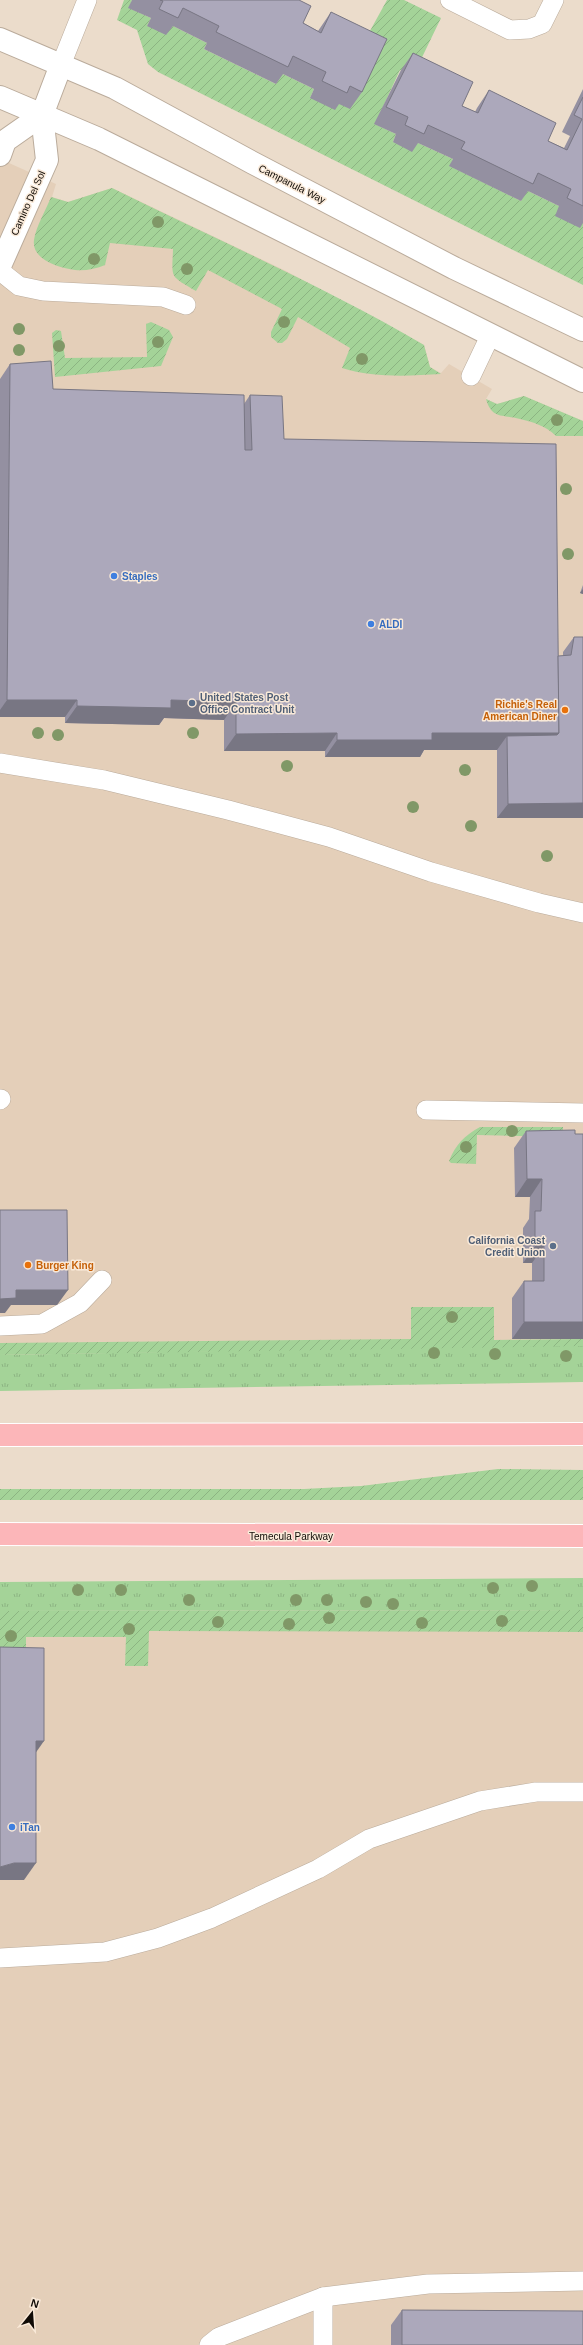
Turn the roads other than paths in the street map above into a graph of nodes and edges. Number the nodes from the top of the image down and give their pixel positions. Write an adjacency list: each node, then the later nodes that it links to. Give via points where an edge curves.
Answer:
1 (87, 0): 5 (lane, Camino Del Sol)
2 (450, 0): 3 (lane, via 510,30 529,29 542,24)
3 (554, 0)
4 (0, 39): 5 (street, Campanula Way)
5 (61, 65): 7 (street, Camino Del Sol); 12 (street, Campanula Way, via 115,88 433,257)
6 (0, 97): 7 (street)
7 (42, 115): 8 (street, via 5,141); 9 (street, Camino Del Sol, via 47,160); 13 (street, via 99,139)
8 (0, 154)
9 (0, 266)
10 (0, 271): 11 (lane, via 19,286 43,291 163,297)
11 (186, 305)
12 (583, 330)
13 (490, 336): 14 (lane); 15 (street)
14 (471, 376)
15 (583, 381)
16 (0, 763): 17 (lane, via 104,780 228,810 329,837 431,872 539,904)
17 (583, 912)
18 (426, 1110): 19 (lane)
19 (583, 1113)
20 (102, 1280): 21 (lane, via 80,1303 42,1324)
21 (0, 1326)
22 (583, 1434): 23 (main road)
23 (0, 1436)
24 (0, 1534): 25 (main road, Temecula Parkway)
25 (583, 1536)
26 (583, 1792): 27 (lane, via 536,1792 480,1801 369,1839 318,1869 212,1918 158,1938 104,1952)
27 (0, 1958)
28 (583, 2281): 29 (lane, via 428,2284)
29 (323, 2297): 30 (lane, via 219,2337); 31 (lane)
30 (209, 2345)
31 (323, 2345)

